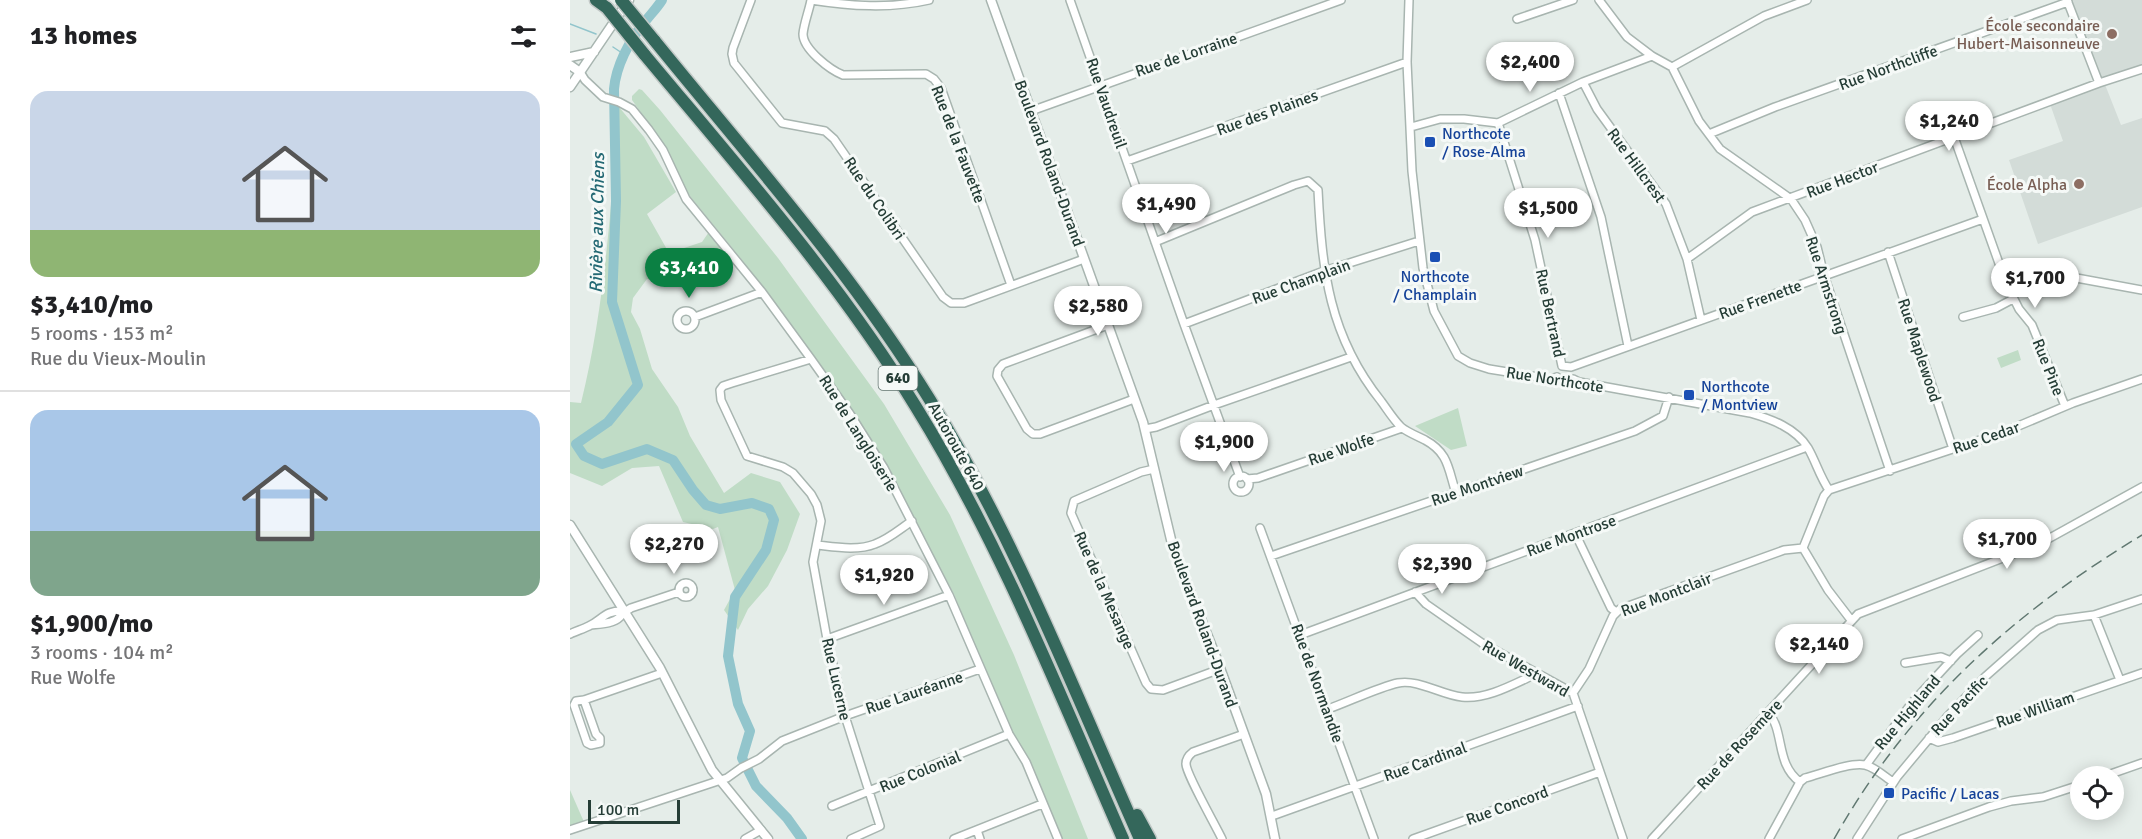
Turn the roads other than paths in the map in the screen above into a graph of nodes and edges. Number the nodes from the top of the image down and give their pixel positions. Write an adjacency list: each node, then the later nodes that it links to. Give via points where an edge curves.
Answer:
1 (621, 0): 109 (highway, Autoroute 640 / 640, bridge, via 829,255 911,369 1001,528)
2 (629, 0): 16 (street)
3 (751, 0): 45 (street, Rue du Colibri, via 732,54 734,63 778,120 825,131 834,139 943,297 951,303 964,303)
4 (811, 0): 5 (street, via 865,6); 45 (street, Rue de la Fauvette, via 803,35 805,44 831,70 843,75 926,75 941,88)
5 (929, 0)
6 (991, 0): 29 (street, Boulevard Roland-Durand)
7 (1341, 0): 26 (street, Rue de Lorraine)
8 (1408, 0): 19 (street, Rue Northcote)
9 (1574, 0): 15 (street)
10 (1599, 0): 17 (street, via 1628,37)
11 (1807, 0): 21 (street, via 1764,16)
12 (1074, 1): 26 (street, Rue Vaudreuil)
13 (2068, 1): 25 (street); 32 (street, Rue Northcliffe, via 1775,106)
14 (601, 3): 135 (highway, Autoroute 640 / 640, bridge, via 831,283 917,408 996,554)
15 (1517, 19)
16 (594, 52): 18 (street); 23 (street)
17 (1652, 56): 21 (street); 24 (street)
18 (570, 57)
19 (1407, 62): 31 (street, Rue Northcote); 34 (street, Rue des Plaines)
20 (570, 65): 23 (street)
21 (1672, 67): 32 (street, Rue Armstrong)
22 (2142, 69): 25 (street, Rue Hector)
23 (578, 76): 27 (street); 47 (street, Rue de Langloiserie, via 609,100 632,109 663,150 686,199)
24 (1583, 82): 28 (street); 41 (street, Rue Hillcrest, via 1597,109 1666,204)
25 (2099, 83): 33 (street, Rue Hector)
26 (1100, 84): 29 (street, Rue de Lorraine); 34 (street, Rue Vaudreuil)
27 (570, 87)
28 (1559, 93): 30 (street); 54 (street, via 1601,217)
29 (1031, 111): 40 (street, Boulevard Roland-Durand)
30 (1498, 123): 31 (street, via 1440,119); 57 (street, Rue Bertrand, via 1535,240)
31 (1411, 127): 37 (street, Rue Northcote)
32 (1709, 134): 35 (street, Rue Armstrong, via 1720,149)
33 (1954, 137): 35 (street, Rue Hector); 36 (street, Rue Pine)
34 (1127, 161): 38 (street, Rue Vaudreuil)
35 (1791, 199): 41 (street, Rue Hector, via 1752,212); 43 (street, Rue Armstrong, via 1817,247)
36 (1983, 219): 39 (street, Rue Frenette); 48 (street, Rue Pine)
37 (1419, 241): 42 (street, Rue Champlain); 59 (street, Rue Northcote, via 1434,311 1458,356 1489,369)
38 (1155, 242): 42 (street, via 1308,181 1318,190); 52 (street, Rue Vaudreuil)
39 (1888, 252): 43 (street, Rue Frenette); 69 (street, Rue Maplewood)
40 (1084, 259): 45 (street, Rue du Colibri); 53 (street, Boulevard Roland-Durand)
41 (1687, 259): 51 (street, Rue Hillcrest)
42 (1324, 271): 52 (street, Rue Champlain); 55 (street, via 1335,319)
43 (1824, 275): 51 (street, Rue Frenette); 71 (street, Rue Armstrong)
44 (2071, 277): 46 (street)
45 (1011, 285)
46 (2142, 290)
47 (762, 292): 49 (street); 56 (street, Rue de Langloiserie)
48 (2013, 299): 50 (street); 65 (street, Rue Pine, via 2032,325)
49 (695, 317)
50 (1964, 317)
51 (1701, 321): 54 (street, Rue Frenette)
52 (1184, 324): 64 (street, Rue Vaudreuil)
53 (1108, 325): 63 (street, Boulevard Roland-Durand); 63 (street, via 1003,363 997,375 1033,434)
54 (1628, 346): 58 (street, Rue Frenette)
55 (1351, 357): 64 (street); 66 (street)
56 (811, 359): 76 (street, Rue de Langloiserie, via 878,459); 80 (street, Rue Lucerne, via 720,390 747,456 783,467 811,494 821,521)
57 (1562, 366): 58 (street, Rue Frenette); 59 (street)
58 (1571, 367): 60 (street)
59 (1557, 377): 60 (street, Rue Northcote, via 1564,383)
60 (1573, 379): 62 (street, Rue Northcote)
61 (2142, 379): 65 (street, Rue Cedar)
62 (1669, 398): 68 (street, Rue Northcote, via 1774,420); 75 (street, Rue Montview, via 1663,416 1635,431)
63 (1134, 399): 67 (street, Boulevard Roland-Durand)
64 (1214, 405): 67 (street); 72 (street, Rue Vaudreuil)
65 (2065, 406): 69 (street, Rue Cedar)
66 (1402, 428): 72 (street, Rue Wolfe, via 1258,478); 75 (street, via 1444,455)
67 (1145, 429): 70 (street, Boulevard Roland-Durand)
68 (1807, 447): 74 (street, Rue Northcote); 79 (street, Rue Montrose)
69 (1953, 449): 71 (street, Rue Cedar)
70 (1154, 469): 98 (street, Boulevard Roland-Durand, via 1173,548); 98 (street, Rue de la Mesange, via 1074,501 1071,513 1150,689 1163,690)
71 (1890, 471): 74 (street, Rue Cedar)
72 (1244, 478)
73 (2142, 487): 90 (street, Rue de Rosemère, via 2039,544 1868,609)
74 (1829, 490): 81 (street)
75 (1456, 493): 82 (street, Rue Montview)
76 (912, 520): 80 (street, via 873,545); 85 (street, Rue de Langloiserie)
77 (570, 525): 87 (street)
78 (1260, 528): 82 (street, Rue de Normandie)
79 (1575, 533): 84 (street, Rue Montrose); 88 (street)
80 (817, 545): 94 (street, Rue Lucerne, via 813,562)
81 (1803, 548): 88 (street, Rue Montclair, via 1784,549); 90 (street)
82 (1271, 556): 92 (street, Rue de Normandie)
83 (679, 592): 87 (street)
84 (1415, 592): 92 (street, Rue Montrose); 101 (street, Rue Westward, via 1482,643)
85 (949, 595): 94 (street); 97 (street, Rue de Langloiserie)
86 (2142, 599): 89 (street, Rue Pacific)
87 (624, 611): 91 (street, via 602,616); 99 (street)
88 (1616, 612): 103 (street, Rue Montclair)
89 (2094, 615): 102 (street); 112 (street, Rue Pacific, via 2056,620 2041,627 1982,680)
90 (1851, 620): 107 (street, Rue de Rosemère)
91 (570, 634)
92 (1300, 635): 106 (street, Rue de Normandie)
93 (1978, 635): 95 (street, Rue Highland)
94 (827, 639): 108 (street, Rue Lucerne)
95 (1951, 661): 96 (street, Rue Highland, via 1941,657); 114 (street, Rue Highland, via 1906,711)
96 (1905, 663)
97 (980, 669): 108 (street, Rue Lauréanne); 110 (street, Rue de Langloiserie)
98 (1220, 669): 111 (street, Boulevard Roland-Durand)
99 (662, 673): 104 (street); 117 (street)
100 (2142, 673): 102 (street, Rue William)
101 (1536, 674): 103 (street, Rue Westward); 106 (street, via 1477,697 1399,683)
102 (2120, 680): 112 (street, Rue William, via 1953,738 1938,742)
103 (1573, 693): 105 (street, Rue Westward)
104 (584, 700): 104 (street, via 574,705 587,743 600,743)
105 (1578, 706): 116 (street, Rue Westward); 120 (street, Rue Cardinal)
106 (1328, 710): 120 (street, Rue de Normandie)
107 (1768, 712): 118 (street, via 1787,766); 143 (street, Rue de Rosemère)
108 (845, 716): 117 (street, Rue Lauréanne, via 782,741); 122 (street, Rue Lucerne)
109 (1090, 726): 136 (highway, Autoroute 640 / 640); 137 (highway)
110 (1009, 734): 122 (street, Rue Colonial); 123 (street, Rue de Langloiserie, via 1026,762)
111 (1244, 734): 125 (street, Boulevard Roland-Durand); 138 (street, via 1187,757 1189,774)
112 (1929, 738): 119 (street, Rue Pacific)
113 (2142, 763): 115 (street)
114 (1866, 765): 118 (street, via 1850,766); 119 (street)
115 (2124, 769)
116 (1600, 772): 141 (street, Rue Concord); 142 (street, Rue Westward)
117 (720, 780): 126 (street, Rue Lauréanne); 127 (street)
118 (1800, 782): 144 (street)
119 (1893, 782): 145 (street, Rue Pacific)
120 (1356, 786): 125 (street, Rue Cardinal); 140 (street, Rue de Normandie)
121 (2070, 788): 146 (street, via 1989,807)
122 (868, 792): 124 (street, Rue Colonial); 131 (street, Rue Lucerne, via 880,826)
123 (1042, 804): 128 (street); 134 (street, Rue de Langloiserie)
124 (831, 806)
125 (1272, 816): 139 (street, Boulevard Roland-Durand)
126 (570, 830)
127 (762, 830): 129 (street); 130 (street)
128 (977, 830): 132 (street); 133 (street)
129 (745, 839)
130 (768, 839)
131 (851, 839)
132 (954, 839)
133 (980, 839)
134 (1058, 839)
135 (1121, 839)
136 (1140, 839)
137 (1150, 839)
138 (1222, 839)
139 (1275, 839)
140 (1374, 839)
141 (1413, 839)
142 (1623, 839)
143 (1652, 839)
144 (1768, 839)
145 (1857, 839)
146 (1902, 839)

